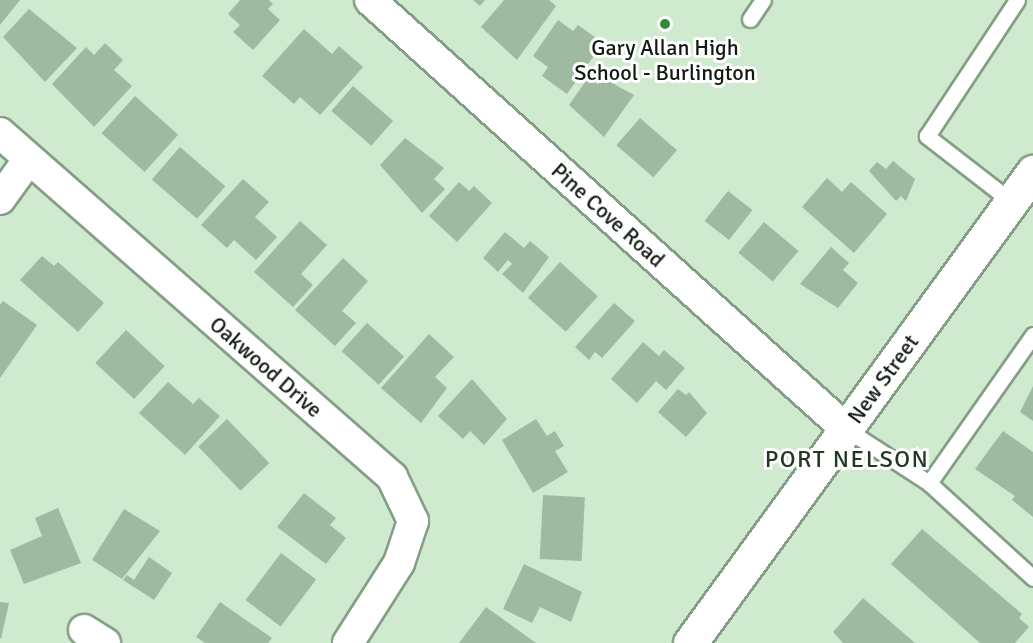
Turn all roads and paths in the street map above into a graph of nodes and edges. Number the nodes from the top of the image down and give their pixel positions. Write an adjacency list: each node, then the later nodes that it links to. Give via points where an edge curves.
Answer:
1 (370, 0): 11 (street, Pine Cove Road)
2 (763, 0): 4 (lane)
3 (1017, 0): 9 (lane, via 927,136)
4 (750, 19)
5 (0, 133): 6 (street, Oakwood Drive)
6 (29, 159): 8 (street); 14 (street, Oakwood Drive, via 392,477 413,521 399,563)
7 (1033, 172): 9 (main road, New Street)
8 (0, 199)
9 (1012, 202): 11 (main road, New Street)
10 (1033, 335): 12 (lane)
11 (846, 429): 12 (lane); 15 (main road, New Street)
12 (929, 483): 13 (lane)
13 (1033, 578)
14 (348, 643)
15 (690, 643)

